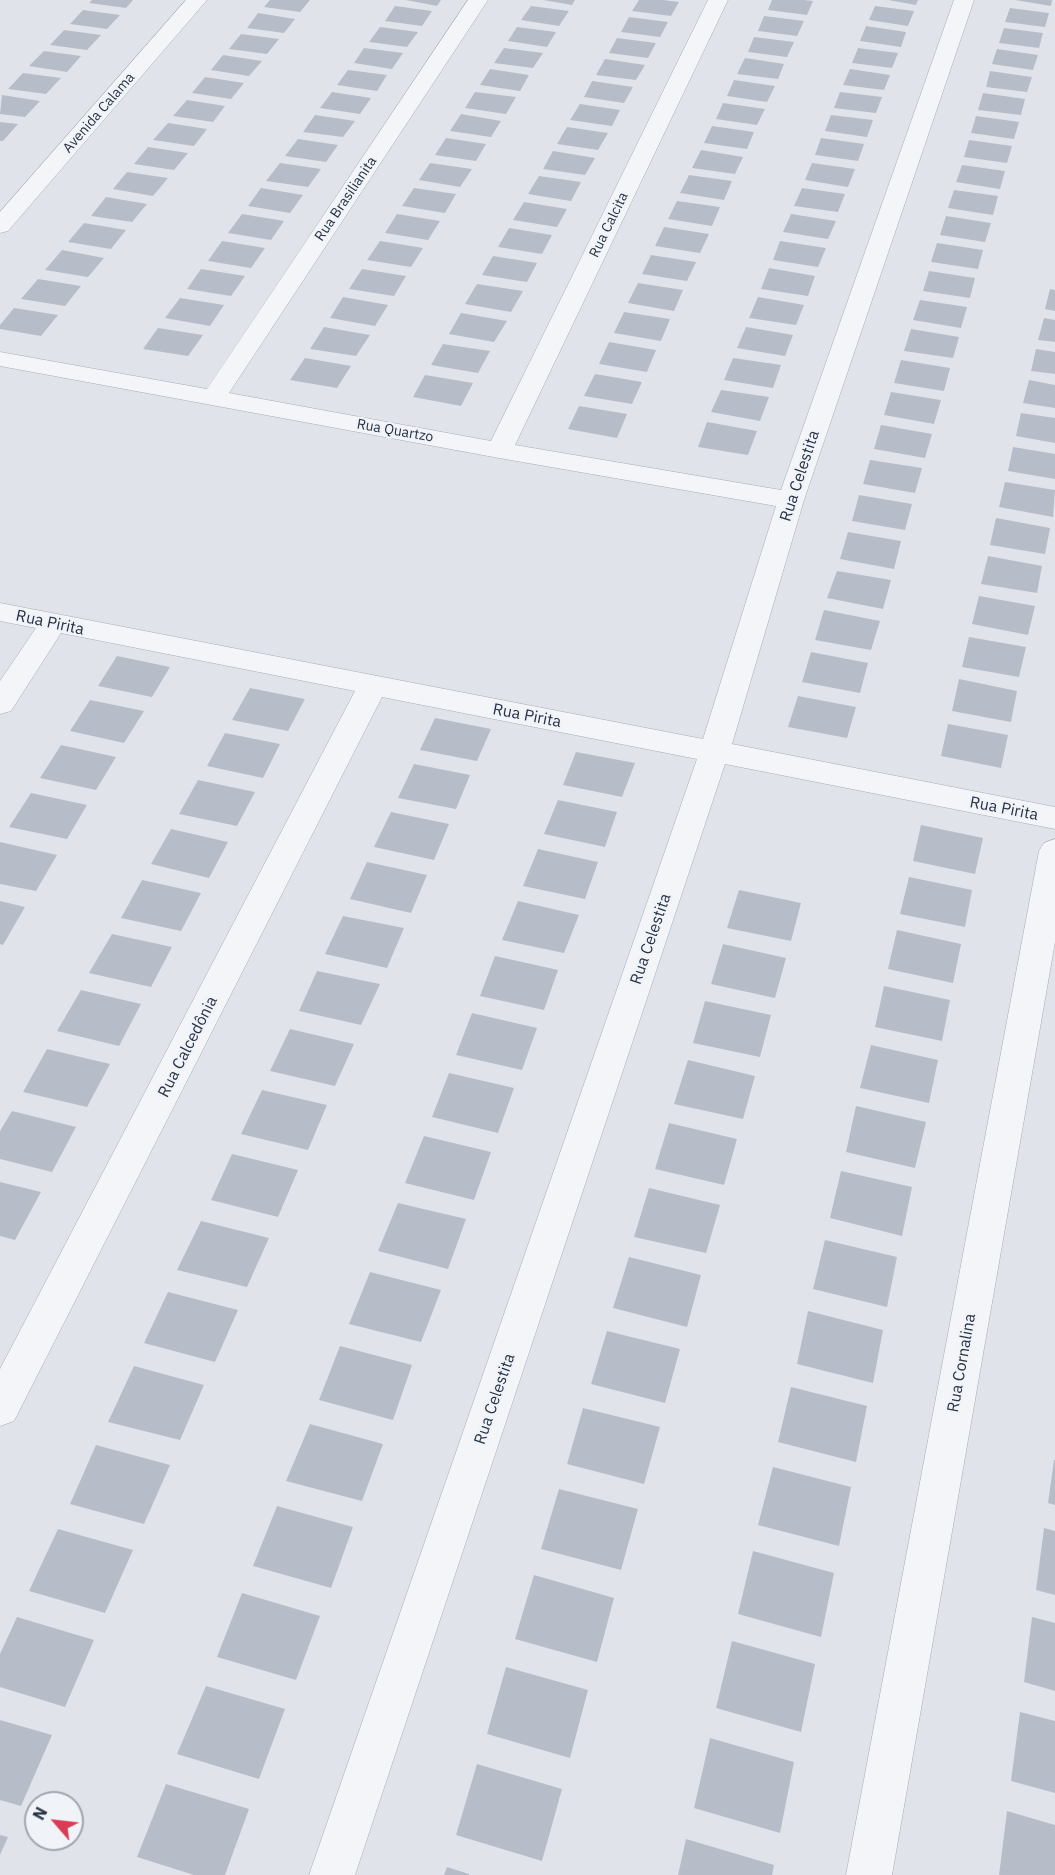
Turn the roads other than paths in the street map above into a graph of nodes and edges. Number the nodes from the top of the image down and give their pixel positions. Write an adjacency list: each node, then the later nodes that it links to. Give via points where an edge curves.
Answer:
1 (197, 0): 5 (street, Avenida Calama)
2 (478, 0): 7 (street, Rua Brasilianita)
3 (718, 0): 8 (street, Rua Calcita)
4 (964, 0): 9 (street, Rua Celestita)
5 (0, 226)
6 (0, 359): 7 (street, Rua Quartzo)
7 (214, 398): 8 (street, Rua Quartzo)
8 (499, 450): 9 (street, Rua Quartzo)
9 (791, 500): 14 (street, Rua Celestita)
10 (0, 612): 11 (street, Rua Pirita)
11 (53, 624): 12 (street, Rua Pirita); 13 (street)
12 (374, 685): 14 (street, Rua Pirita); 17 (street, Rua Calcedônia)
13 (0, 704)
14 (714, 753): 15 (street, Rua Pirita); 18 (street, Rua Celestita)
15 (1055, 818)
16 (1055, 851): 19 (street, Rua Cornalina)
17 (0, 1408)
18 (332, 1875)
19 (869, 1875)

